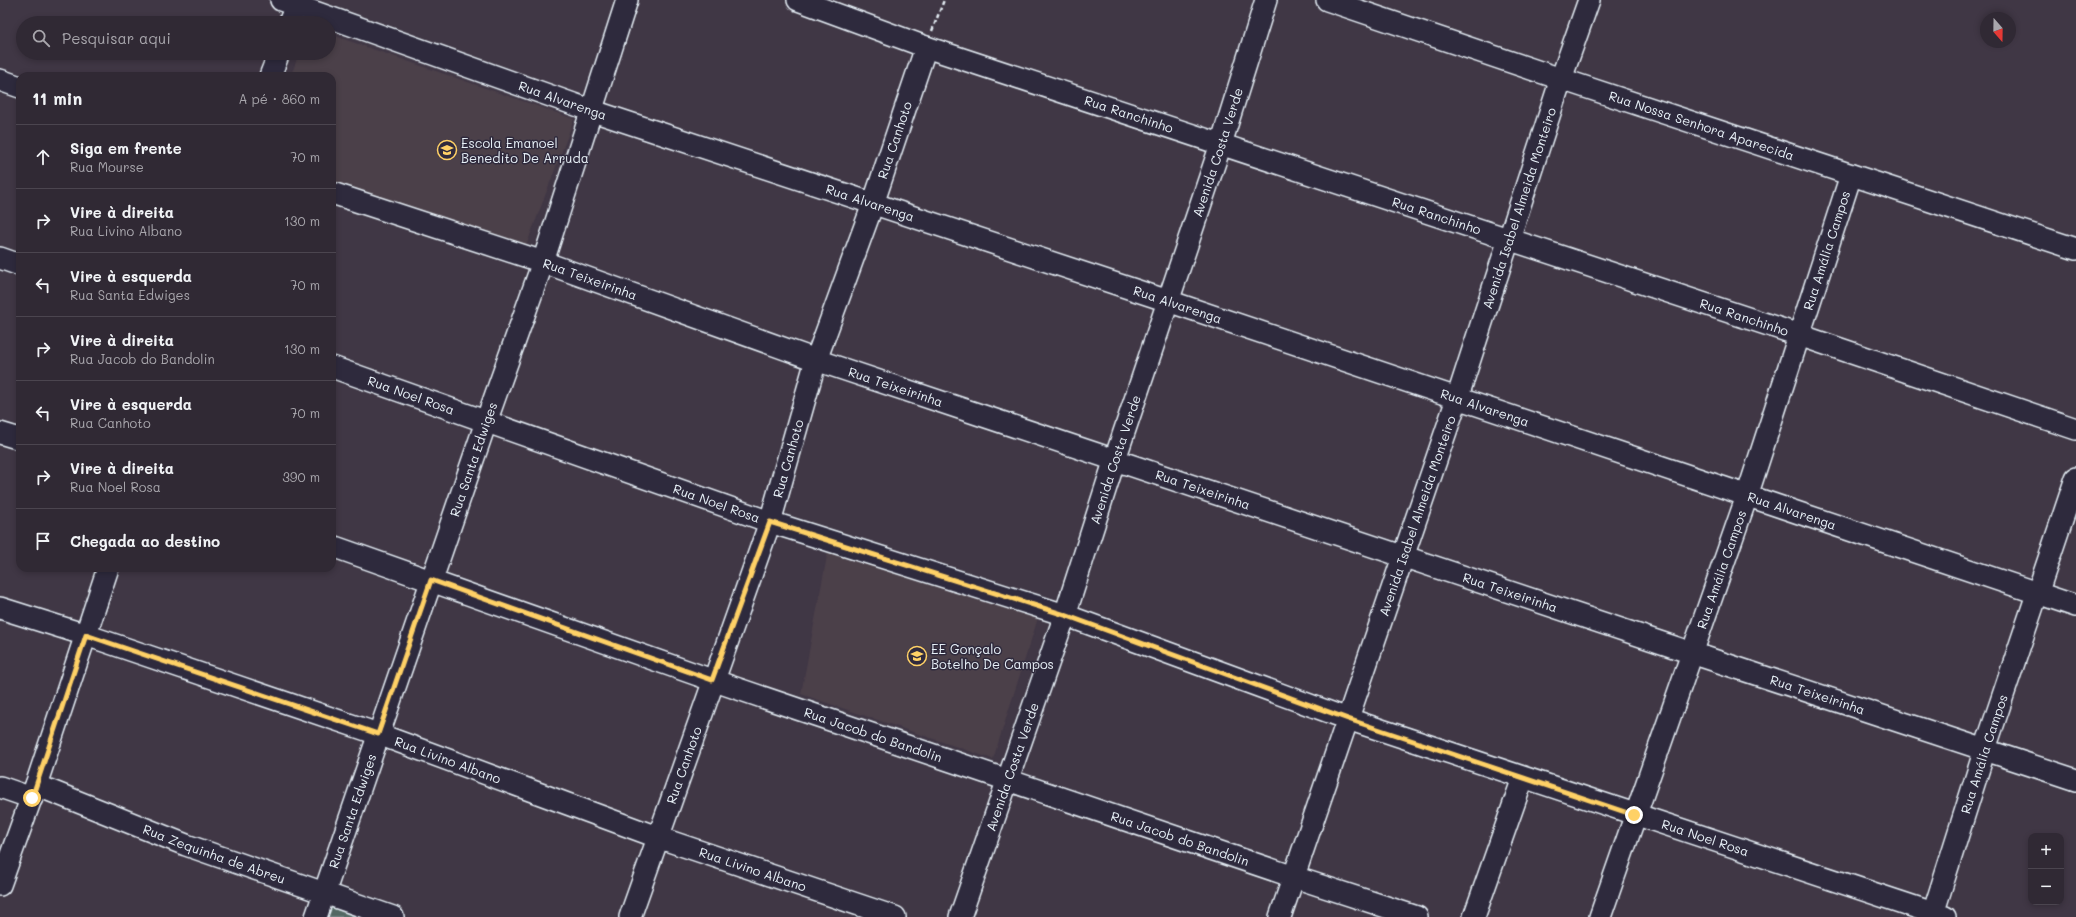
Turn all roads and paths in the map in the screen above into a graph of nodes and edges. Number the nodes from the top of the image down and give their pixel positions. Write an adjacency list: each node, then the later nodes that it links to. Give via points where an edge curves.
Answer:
1 (627, 0): 16 (street, Rua Santa Edwiges)
2 (798, 0): 10 (street, Rua Ranchinho)
3 (944, 0): 10 (path)
4 (1266, 0): 17 (street, Avenida Costa Verde)
5 (1327, 0): 13 (street, Rua Nossa Senhora Aparecida)
6 (1589, 0): 13 (street, Avenida Isabel Almeida Monteiro)
7 (291, 7): 8 (street, Rua Alvarenga)
8 (317, 16)
9 (336, 22): 16 (street, Rua Alvarenga)
10 (926, 47): 17 (street, Rua Ranchinho); 20 (street, Rua Canhoto)
11 (276, 60): 12 (street)
12 (272, 72)
13 (1561, 79): 18 (street, Rua Nossa Senhora Aparecida); 21 (street, Avenida Isabel Almeida Monteiro)
14 (0, 80): 15 (street)
15 (16, 86)
16 (593, 111): 20 (street, Rua Alvarenga); 24 (street, Rua Santa Edwiges)
17 (1221, 144): 21 (street, Rua Ranchinho); 26 (street, Avenida Costa Verde)
18 (1851, 175): 22 (street, Rua Nossa Senhora Aparecida); 27 (street, Rua Amália Campos)
19 (336, 194): 24 (street, Rua Teixeirinha)
20 (873, 204): 26 (street, Rua Alvarenga); 28 (street, Rua Canhoto)
21 (1509, 240): 27 (street, Rua Ranchinho); 30 (street, Avenida Isabel Almeida Monteiro)
22 (2076, 249)
23 (0, 258): 25 (street)
24 (543, 262): 28 (street, Rua Teixeirinha); 31 (street, Rua Santa Edwiges)
25 (16, 263)
26 (1168, 301): 30 (street, Rua Alvarenga); 35 (street, Avenida Costa Verde)
27 (1799, 335): 32 (street, Rua Ranchinho); 37 (street, Rua Amália Campos)
28 (816, 360): 35 (street, Rua Teixeirinha); 38 (street, Rua Canhoto)
29 (336, 368): 31 (street, Rua Noel Rosa)
30 (1457, 399): 37 (street, Rua Alvarenga); 40 (street, Avenida Isabel Almeida Monteiro)
31 (486, 422): 38 (street, Rua Noel Rosa); 42 (street, Rua Santa Edwiges)
32 (2076, 429)
33 (0, 433): 34 (street)
34 (16, 439)
35 (1115, 459): 40 (street, Rua Teixeirinha); 46 (street, Avenida Costa Verde)
36 (2076, 478): 43 (street, Rua Amália Campos)
37 (1747, 496): 43 (street, Rua Alvarenga); 48 (street, Rua Amália Campos)
38 (770, 522): 46 (street, Rua Noel Rosa); 49 (street, Rua Canhoto)
39 (336, 547): 42 (street, Rua Jacob do Bandolin)
40 (1403, 555): 48 (street, Rua Teixeirinha); 50 (street, Avenida Isabel Almeida Monteiro)
41 (107, 572): 47 (street)
42 (431, 580): 49 (street, Rua Jacob do Bandolin); 51 (street, Rua Santa Edwiges)
43 (2037, 593): 44 (street, Rua Alvarenga); 52 (street, Rua Amália Campos)
44 (2076, 606)
45 (0, 608): 47 (street, Rua Livino Albano)
46 (1065, 615): 50 (street, Rua Noel Rosa); 54 (street, Avenida Costa Verde)
47 (86, 635): 51 (street, Rua Livino Albano); 57 (street)
48 (1692, 653): 52 (street, Rua Teixeirinha); 58 (street, Rua Amália Campos)
49 (712, 680): 54 (street, Rua Jacob do Bandolin); 59 (street, Rua Canhoto)
50 (1348, 719): 53 (street, Rua Noel Rosa); 60 (street, Avenida Isabel Almeida Monteiro)
51 (378, 734): 59 (street, Rua Livino Albano); 62 (street, Rua Santa Edwiges)
52 (1985, 749): 55 (street, Rua Teixeirinha); 63 (street, Rua Amália Campos)
53 (1523, 778): 58 (street, Rua Noel Rosa); 71 (street)
54 (1008, 780): 60 (street, Rua Jacob do Bandolin); 68 (street, Avenida Costa Verde)
55 (2076, 780)
56 (0, 787): 57 (street, Rua Zequinha de Abreu)
57 (34, 791): 61 (street); 62 (street, Rua Zequinha de Abreu)
58 (1634, 815): 63 (street, Rua Noel Rosa); 72 (street, Rua Amália Campos)
59 (657, 837): 66 (street, Rua Canhoto); 67 (street, Rua Livino Albano)
60 (1294, 877): 69 (street, Avenida Isabel Almeida Monteiro); 70 (street, Rua Jacob do Bandolin)
61 (0, 885)
62 (324, 893): 64 (street, Rua Santa Edwiges); 65 (street, Rua Zequinha de Abreu)
63 (1937, 916)
64 (316, 917)
65 (394, 917)
66 (630, 917)
67 (895, 917)
68 (960, 917)
69 (1280, 917)
70 (1417, 917)
71 (1474, 917)
72 (1600, 917)

